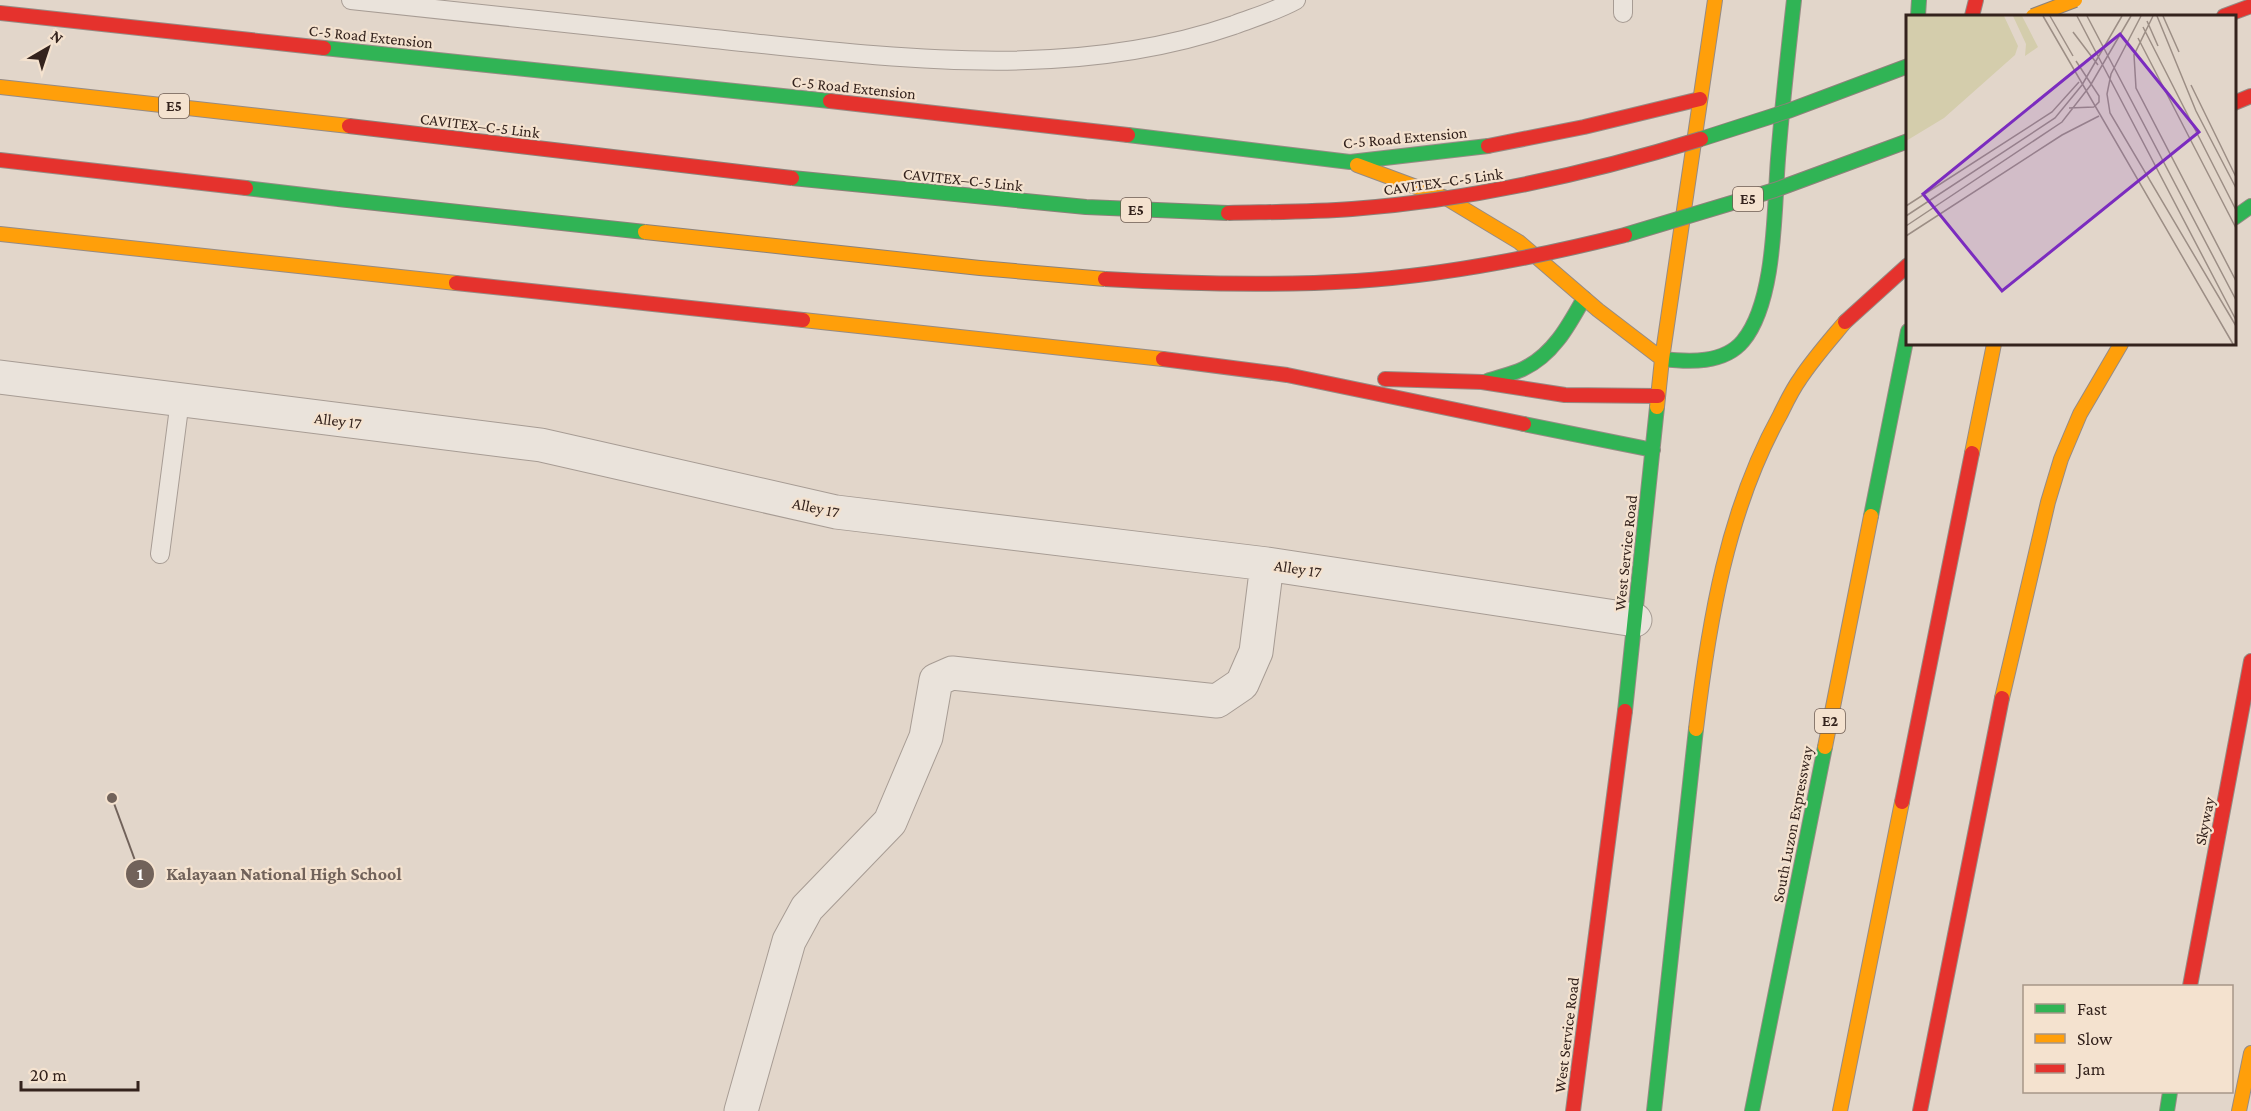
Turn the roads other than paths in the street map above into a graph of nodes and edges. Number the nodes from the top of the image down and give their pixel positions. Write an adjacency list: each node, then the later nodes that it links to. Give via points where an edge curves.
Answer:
1 (351, 0): 2 (lane, via 880,56 1026,61 1078,58 1199,37)
2 (1296, 0)
3 (1715, 0): 19 (main road, West Service Road)
4 (1794, 0): 32 (main road, via 1768,260 1754,324 1744,340 1718,358)
5 (1920, 0): 11 (main road)
6 (1976, 0): 12 (main road)
7 (2062, 0): 14 (main road)
8 (2075, 0): 13 (main road, bridge)
9 (2251, 6): 15 (main road)
10 (0, 13): 23 (main road, C-5 Road Extension, via 983,117)
11 (1918, 15)
12 (1972, 15)
13 (2036, 15)
14 (2059, 15)
15 (2227, 15)
16 (1906, 67): 17 (main road, CAVITEX–C-5 Link / E5, bridge, via 1707,139 1546,182 1416,203 1335,210 1157,211 990,199)
17 (0, 87)
18 (2251, 96): 20 (main road)
19 (1700, 99): 23 (main road, C-5 Road Extension, via 1486,146); 32 (main road, West Service Road)
20 (2236, 103)
21 (1906, 142): 22 (main road, E5, bridge, via 1756,196 1586,246 1417,274 1270,284 1188,283 967,267)
22 (0, 160)
23 (1350, 162): 28 (main road, via 1446,198 1519,242)
24 (2251, 206): 25 (main road)
25 (2236, 217)
26 (0, 234): 33 (main road, via 1114,353)
27 (1906, 267): 48 (main road, via 1856,310 1831,338 1783,405 1744,490 1731,530 1709,625 1699,693)
28 (1584, 298): 32 (main road); 35 (main road, via 1547,352 1525,369)
29 (1906, 341): 49 (main road, South Luzon Expressway / E2)
30 (1994, 345): 50 (main road)
31 (2120, 345): 51 (main road, via 2080,414 2048,502 2011,655)
32 (1662, 359): 36 (main road, West Service Road)
33 (1287, 375): 35 (main road); 38 (main road)
34 (0, 377): 37 (street, Alley 17)
35 (1482, 382): 36 (main road, via 1565,395)
36 (1658, 396): 38 (main road, West Service Road)
37 (180, 400): 39 (lane); 40 (street, Alley 17, via 541,445 836,512)
38 (1653, 450): 41 (main road, West Service Road)
39 (160, 554)
40 (1267, 564): 41 (street, Alley 17); 46 (street, via 1256,652 1242,684 1217,701 952,673 936,680 926,737 890,822 807,908 789,941)
41 (1635, 620): 47 (main road, West Service Road)
42 (2251, 661): 43 (main road, Skyway)
43 (2190, 985)
44 (2251, 1053): 53 (main road)
45 (2170, 1093): 52 (main road)
46 (741, 1111)
47 (1573, 1111)
48 (1654, 1111)
49 (1752, 1111)
50 (1840, 1111)
51 (1920, 1111)
52 (2167, 1111)
53 (2239, 1111)

